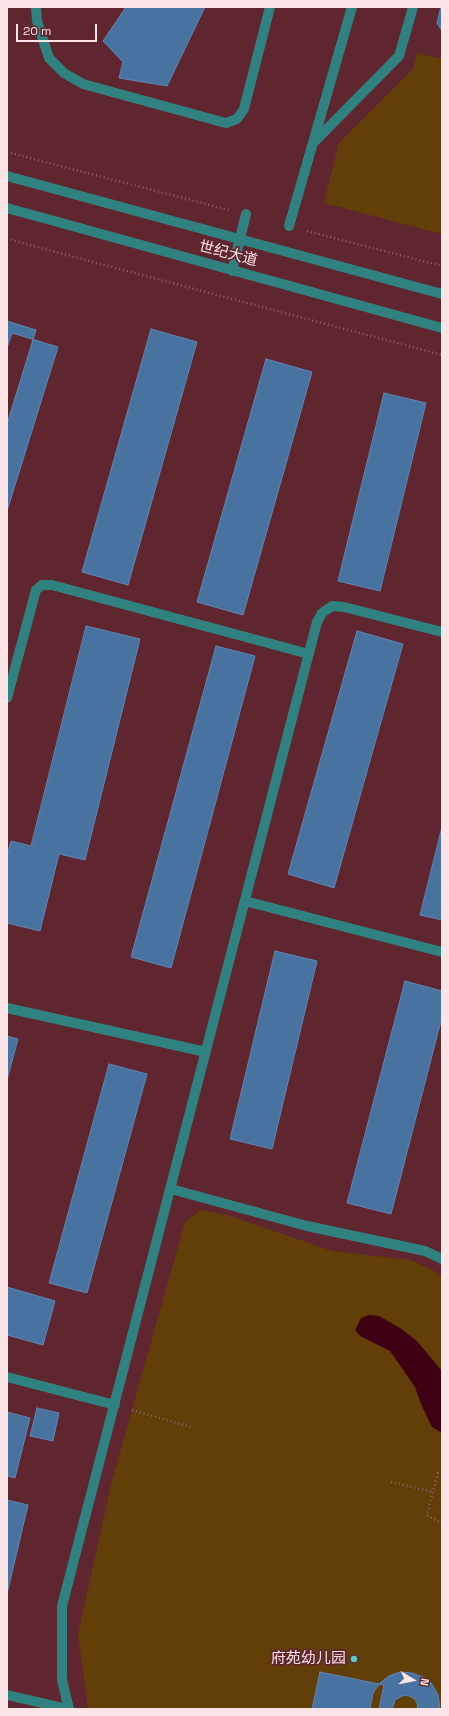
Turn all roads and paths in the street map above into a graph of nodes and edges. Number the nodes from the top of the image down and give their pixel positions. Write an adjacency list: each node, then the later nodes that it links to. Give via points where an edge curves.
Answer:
1 (36, 7): 2 (street, via 37,21 49,58 64,73 83,84 226,123 237,119 244,108)
2 (270, 7)
3 (352, 7): 5 (street)
4 (413, 7): 5 (street, via 398,56)
5 (314, 143): 10 (street)
6 (7, 152): 9 (path)
7 (7, 176): 12 (street, 世纪大道)
8 (7, 208): 14 (street, 世纪大道)
9 (246, 214): 12 (street)
10 (289, 226): 13 (path)
11 (7, 238): 17 (path)
12 (240, 239): 14 (street); 15 (street, 世纪大道)
13 (442, 266)
14 (232, 270): 16 (street, 世纪大道)
15 (442, 294)
16 (442, 328)
17 (442, 355)
18 (442, 632): 19 (street, via 332,606 322,613 317,622)
19 (309, 654): 20 (street, via 42,584 36,590); 21 (street)
20 (7, 698)
21 (245, 901): 22 (street); 24 (street)
22 (442, 952)
23 (7, 1008): 24 (street)
24 (206, 1052): 25 (street)
25 (171, 1189): 26 (street, via 307,1226 425,1251); 28 (street)
26 (442, 1259)
27 (7, 1377): 28 (street)
28 (115, 1405): 29 (path); 35 (street, via 62,1606 62,1680)
29 (191, 1427)
30 (442, 1474): 32 (path, via 438,1473)
31 (391, 1482): 32 (path)
32 (433, 1492): 33 (path, via 427,1515)
33 (442, 1524)
34 (7, 1694): 35 (street)
35 (69, 1709)

